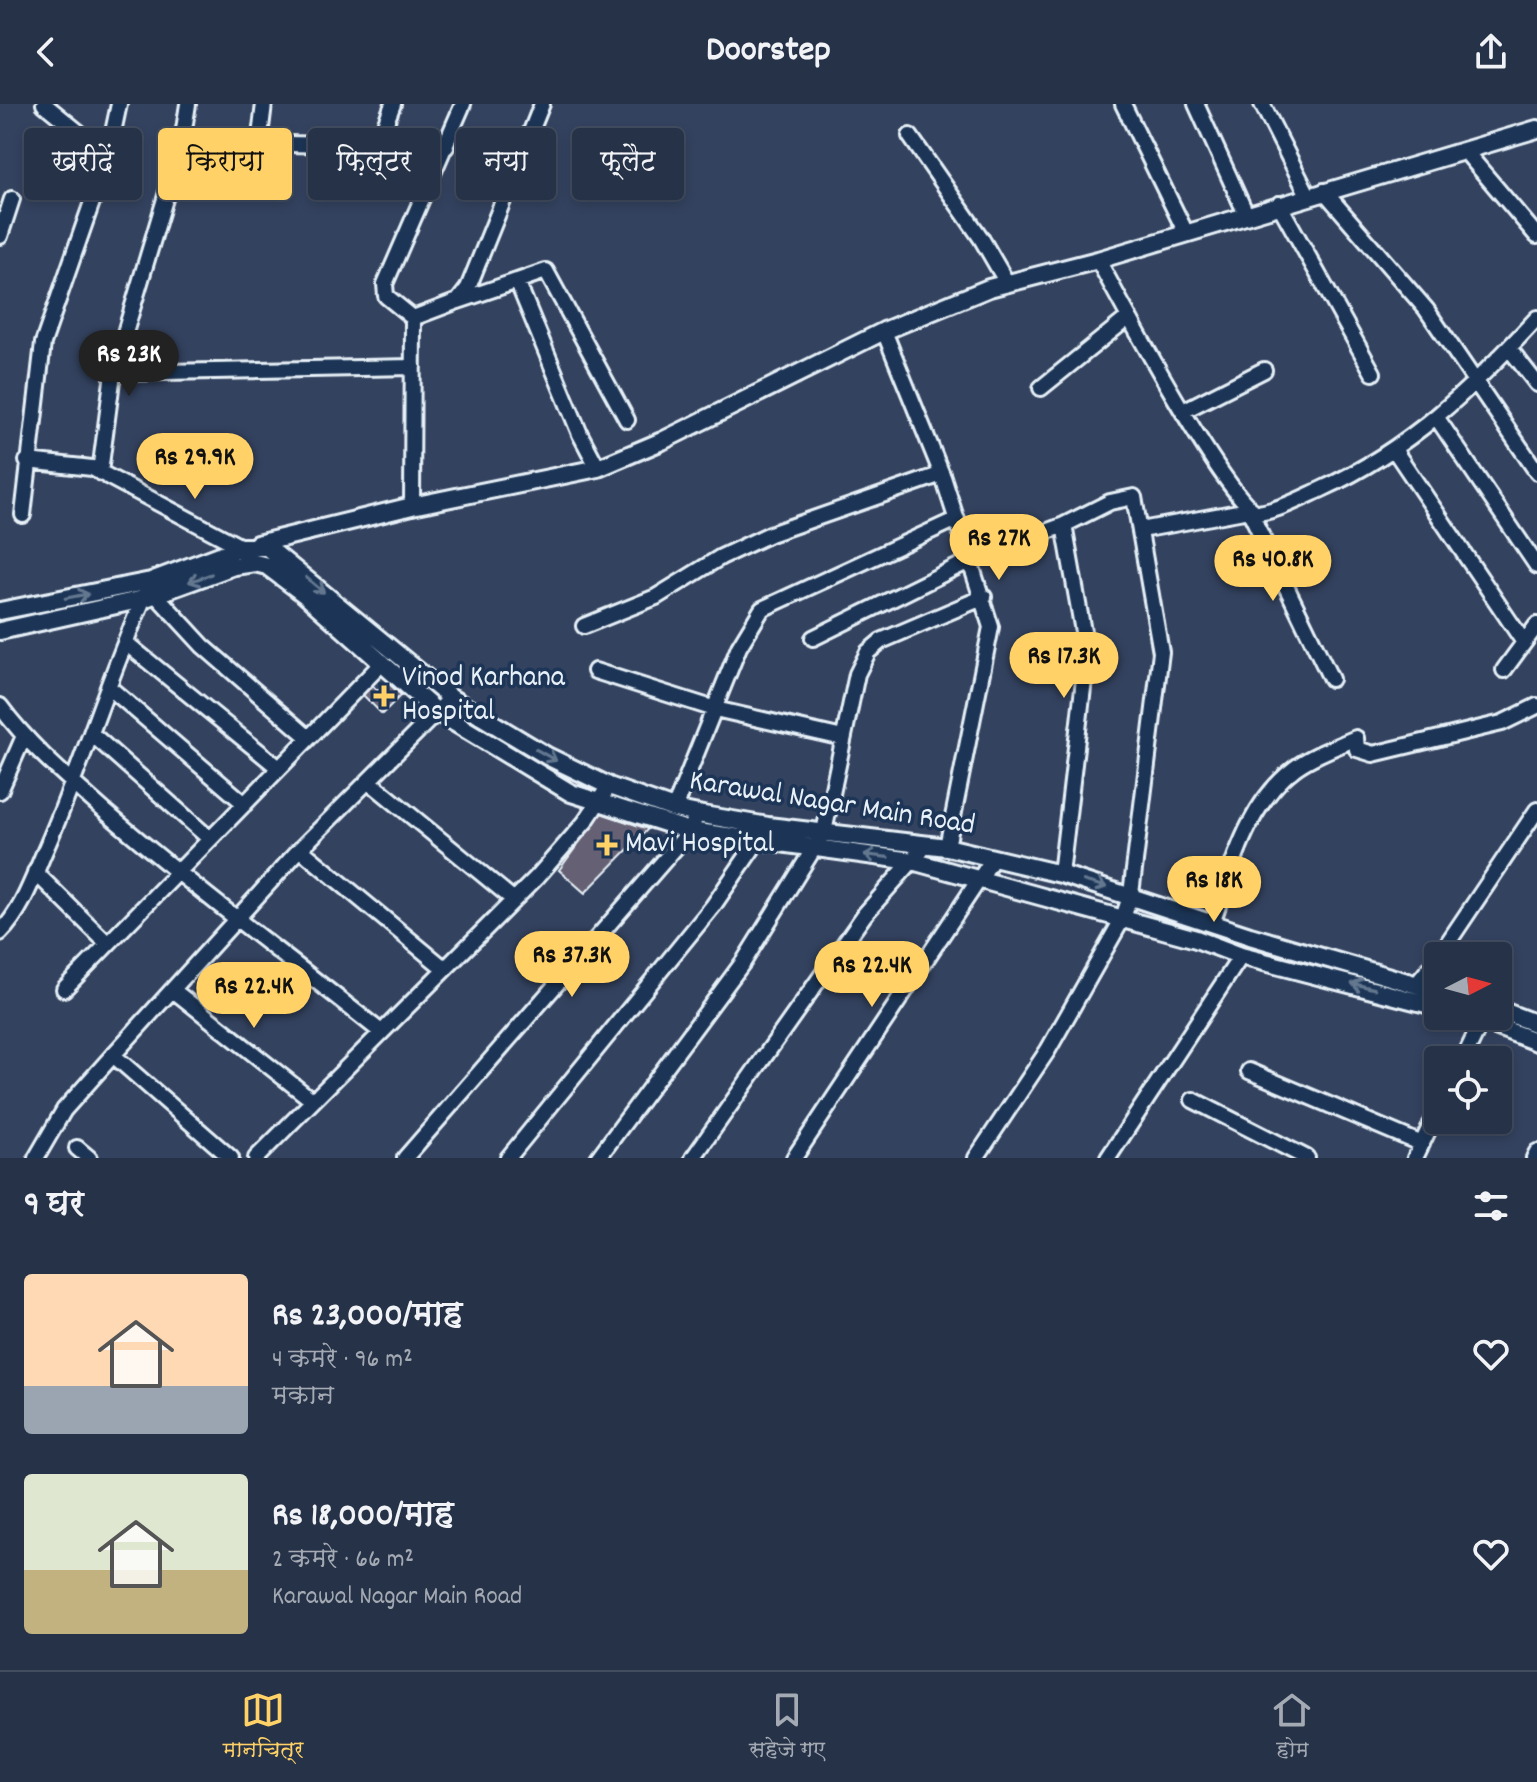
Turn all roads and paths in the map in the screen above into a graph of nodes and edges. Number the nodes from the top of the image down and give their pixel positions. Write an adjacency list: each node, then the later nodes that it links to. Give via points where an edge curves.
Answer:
1 (119, 104): 12 (street)
2 (188, 104): 13 (street)
3 (264, 104): 14 (street)
4 (393, 104): 15 (street)
5 (463, 104): 19 (street)
6 (542, 104): 33 (street, via 468,288)
7 (1123, 104): 27 (street)
8 (1196, 104): 26 (street)
9 (1262, 104): 21 (street)
10 (48, 106): 11 (street)
11 (74, 128)
12 (114, 128)
13 (184, 128)
14 (261, 128)
15 (384, 128)
16 (1537, 129): 20 (street)
17 (910, 136): 32 (street)
18 (440, 147): 19 (street)
19 (446, 147): 35 (street, via 385,284 386,296)
20 (1465, 151): 21 (street); 29 (street)
21 (1316, 193): 25 (street); 43 (street, via 1426,309)
22 (12, 199): 28 (street)
23 (92, 200): 50 (street, via 45,333)
24 (165, 200): 41 (street)
25 (1279, 204): 26 (street); 42 (street)
26 (1246, 214): 27 (street)
27 (1186, 233): 30 (street)
28 (0, 236)
29 (1537, 236)
30 (1098, 260): 32 (street); 34 (street)
31 (517, 281): 33 (street); 48 (street, via 546,271); 51 (street)
32 (1007, 283): 37 (street)
33 (458, 301): 35 (street)
34 (1129, 317): 45 (street); 46 (street)
35 (413, 318): 39 (street)
36 (1537, 318): 38 (street)
37 (884, 331): 51 (street); 54 (street)
38 (1509, 348): 43 (street); 44 (street)
39 (413, 367): 41 (street); 55 (street)
40 (1264, 370): 46 (street)
41 (113, 373): 52 (street)
42 (1373, 373)
43 (1477, 384): 47 (street); 53 (street)
44 (1537, 384)
45 (1041, 388)
46 (1185, 410): 56 (street)
47 (1437, 418): 49 (street); 64 (street)
48 (627, 420)
49 (1395, 451): 56 (street, via 1297,500 1267,511); 72 (street)
50 (27, 461): 52 (street); 57 (street)
51 (598, 468): 55 (street)
52 (100, 472): 61 (street)
53 (1537, 472)
54 (942, 474): 58 (street); 69 (street, via 770,534 656,597)
55 (412, 506): 61 (street)
56 (1249, 510): 60 (street); 77 (street)
57 (23, 515)
58 (957, 519): 62 (street); 82 (street, via 762,609 739,647)
59 (1064, 525): 60 (street, via 1110,502 1134,497); 62 (street); 111 (street, via 1087,654)
60 (1141, 530): 113 (street, via 1161,652)
61 (248, 545): 63 (street); 65 (street); 79 (street, Karawal Nagar Main Road, one-way to 79, via 267,547)
62 (971, 560): 66 (street); 71 (street)
63 (250, 563): 65 (street, one-way to 65); 74 (street, Karawal Nagar Main Road, via 267,566)
64 (1537, 566)
65 (150, 592): 67 (street, one-way to 65); 70 (street); 73 (street); 86 (street)
66 (984, 597): 87 (street, via 881,641 868,652 857,674); 104 (street, via 990,644)
67 (0, 611)
68 (1537, 625): 72 (street)
69 (584, 626)
70 (0, 631)
71 (813, 638)
72 (1523, 641): 75 (street)
73 (126, 643): 78 (street); 88 (street)
74 (383, 662): 83 (street, Karawal Nagar Main Road); 86 (street)
75 (1504, 670)
76 (595, 671): 82 (street)
77 (1331, 679)
78 (110, 688): 84 (street); 94 (street)
79 (451, 698): 83 (street); 91 (street, Karawal Nagar Main Road, one-way to 91)
80 (0, 706): 85 (street)
81 (1537, 706): 117 (street, via 1502,723 1373,754 1357,749 1356,738 1297,766 1271,788 1253,815)
82 (715, 709): 87 (street); 95 (street)
83 (437, 712): 89 (street); 93 (street, Karawal Nagar Main Road, via 533,774)
84 (92, 734): 90 (street); 101 (street)
85 (24, 736): 90 (street); 92 (street)
86 (309, 738): 88 (street)
87 (843, 738): 100 (street)
88 (279, 768): 94 (street)
89 (370, 782): 106 (street); 114 (street)
90 (74, 783): 109 (street); 110 (street)
91 (609, 786): 93 (street); 95 (street, Karawal Nagar Main Road)
92 (0, 791)
93 (598, 803): 99 (street, Karawal Nagar Main Road); 114 (street)
94 (245, 804): 101 (street)
95 (674, 809): 97 (street, Karawal Nagar Main Road)
96 (1537, 810): 119 (street)
97 (697, 814): 98 (street, Karawal Nagar Main Road); 99 (street)
98 (768, 826): 100 (street, Karawal Nagar Main Road); 102 (street)
99 (690, 831): 102 (street, Karawal Nagar Main Road); 146 (street)
100 (824, 832): 103 (street, Karawal Nagar Main Road); 105 (street)
101 (210, 839): 110 (street)
102 (757, 843): 105 (street, Karawal Nagar Main Road); 147 (street, via 713,906)
103 (927, 844): 104 (street, Karawal Nagar Main Road); 108 (street)
104 (947, 847): 107 (street, Karawal Nagar Main Road)
105 (814, 848): 108 (street, Karawal Nagar Main Road, one-way to 105); 148 (street, via 744,961)
106 (300, 849): 115 (street); 122 (street)
107 (992, 860): 111 (street, Karawal Nagar Main Road); 112 (street)
108 (912, 861): 112 (street, Karawal Nagar Main Road); 149 (street, via 865,914)
109 (35, 872): 118 (street, via 14,917); 120 (street)
110 (176, 873): 115 (street); 120 (street)
111 (1061, 874): 113 (street, Karawal Nagar Main Road, one-way to 113)
112 (979, 879): 116 (street, Karawal Nagar Main Road); 150 (street)
113 (1131, 894): 116 (street); 117 (street, Karawal Nagar Main Road)
114 (514, 900): 122 (street)
115 (238, 918): 127 (street); 132 (street)
116 (1123, 918): 121 (street, Karawal Nagar Main Road); 151 (street, via 1048,1050)
117 (1212, 923): 124 (street, Karawal Nagar Main Road)
118 (0, 933)
119 (1449, 942)
120 (108, 944): 126 (street)
121 (1241, 956): 128 (street, Karawal Nagar Main Road, one-way to 121); 152 (street)
122 (445, 969): 132 (street)
123 (1424, 975): 124 (street)
124 (1416, 985): 125 (street, Karawal Nagar Main Road)
125 (1424, 987)
126 (64, 989)
127 (173, 990): 134 (street); 136 (street)
128 (1424, 1003)
129 (1512, 1014): 130 (street)
130 (1537, 1024)
131 (1509, 1030): 133 (street)
132 (381, 1032): 136 (street)
133 (1537, 1042)
134 (113, 1055): 142 (street, via 64,1110); 144 (street)
135 (1249, 1071): 139 (street)
136 (312, 1100): 145 (street)
137 (1193, 1100): 153 (street)
138 (1427, 1134): 139 (street)
139 (1422, 1144): 154 (street)
140 (77, 1148): 143 (street)
141 (1537, 1152): 155 (street)
142 (36, 1158)
143 (89, 1158)
144 (231, 1158)
145 (256, 1158)
146 (405, 1158)
147 (508, 1158)
148 (598, 1158)
149 (693, 1158)
150 (794, 1158)
151 (976, 1158)
152 (1108, 1158)
153 (1307, 1158)
154 (1415, 1158)
155 (1534, 1158)

